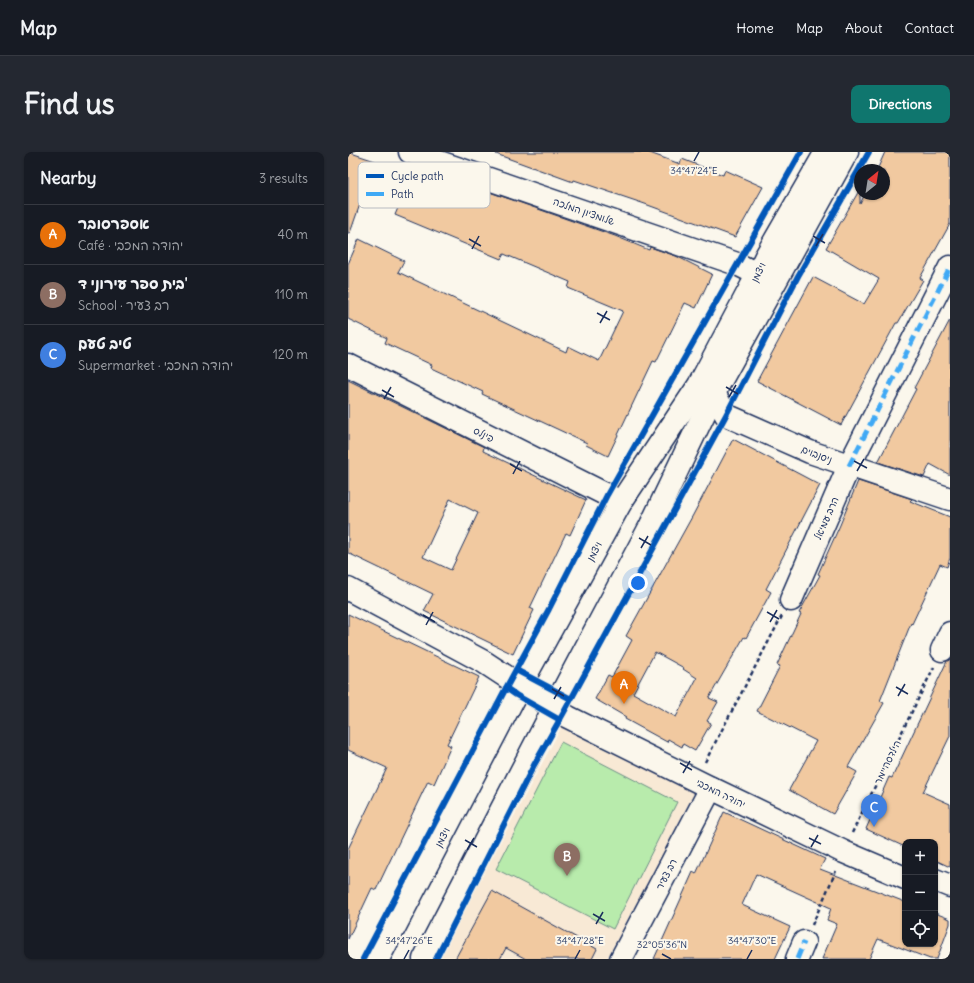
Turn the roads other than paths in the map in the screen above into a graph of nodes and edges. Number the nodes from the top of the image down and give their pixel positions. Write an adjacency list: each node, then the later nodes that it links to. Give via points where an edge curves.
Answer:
1 (410, 152): 4 (street, שלומציון המלכה)
2 (826, 152): 7 (street, ויצמן)
3 (847, 152): 9 (street, ויצמן)
4 (439, 162)
5 (490, 179): 7 (street, שלומציון המלכה, via 738,264)
6 (950, 267): 10 (street, הרב עמיאל)
7 (757, 274): 9 (street, ויצמן)
8 (348, 365): 12 (street, פינלס)
9 (706, 389): 10 (street, ניסנבוים, via 726,415 810,452); 12 (street, ויצמן); 16 (street, ויצמן, via 652,525)
10 (849, 466): 11 (street, ניסנבוים); 14 (street, הרב עמיאל)
11 (950, 499)
12 (621, 502): 15 (street, ויצמן)
13 (348, 589): 15 (street, יהודה המכבי, via 484,662)
14 (791, 600)
15 (520, 686): 16 (street, יהודה המכבי); 25 (street, ויצמן)
16 (557, 703): 17 (street, יהודה המכבי, via 568,717); 18 (street, יהודה המכבי, via 701,769); 26 (street, ויצמן)
17 (711, 788): 18 (street, יהודה המכבי); 27 (street, רב צעיר)
18 (846, 847): 19 (street, יהודה המכבי); 20 (street, יהודה המכבי)
19 (902, 866)
20 (902, 876)
21 (938, 881): 22 (street)
22 (950, 886)
23 (938, 892): 24 (street)
24 (950, 898)
25 (378, 959)
26 (424, 959)
27 (621, 959)

